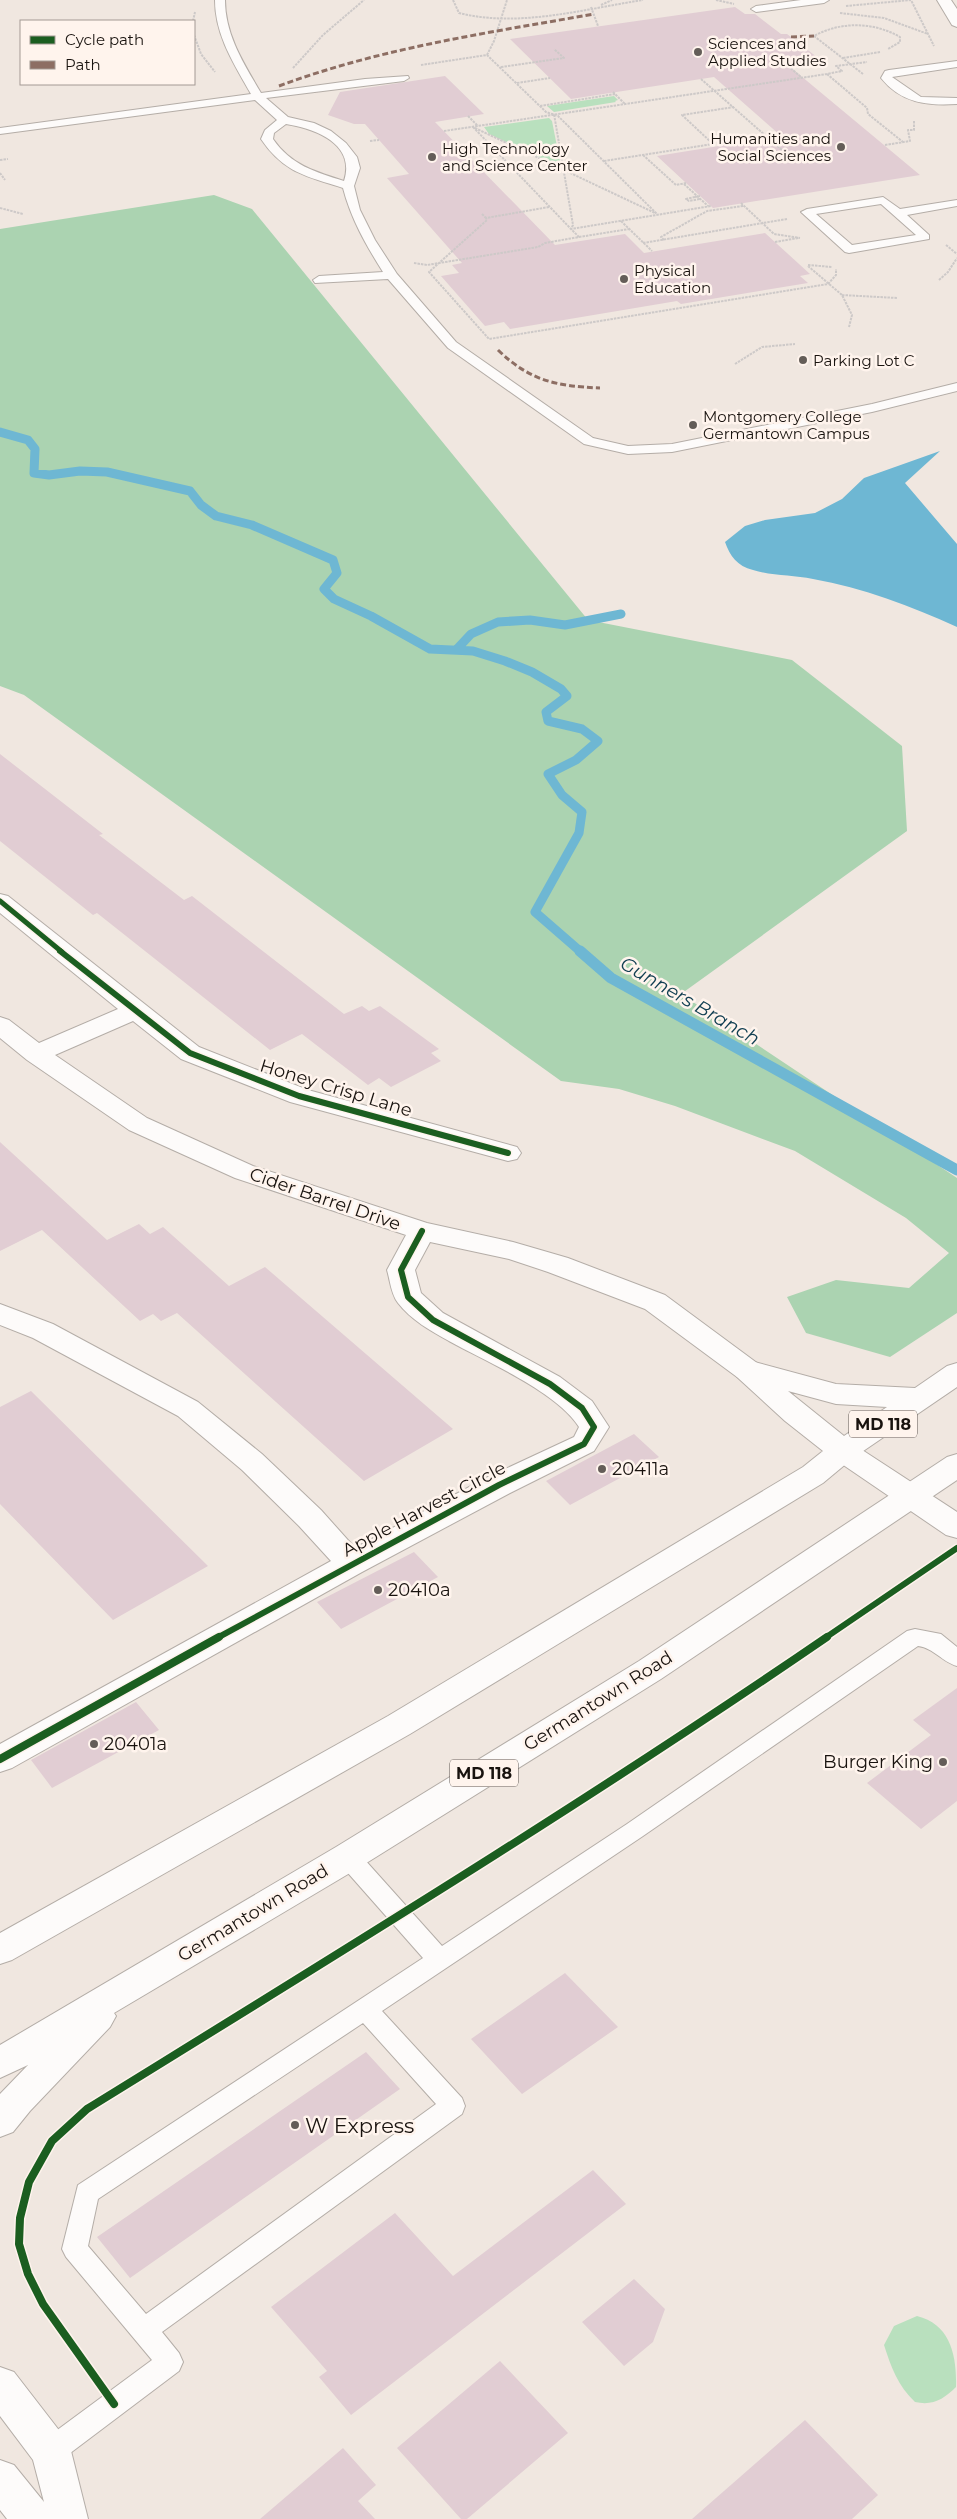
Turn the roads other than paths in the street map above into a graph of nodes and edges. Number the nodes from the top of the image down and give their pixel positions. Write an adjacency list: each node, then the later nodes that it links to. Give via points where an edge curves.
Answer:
1 (220, 0): 9 (lane, via 230,48)
2 (824, 0): 4 (lane)
3 (944, 0): 6 (street)
4 (774, 3): 5 (lane)
5 (756, 9)
6 (957, 22)
7 (957, 64): 10 (lane, via 889,73 886,78 912,100)
8 (404, 78): 9 (lane)
9 (255, 93): 11 (lane); 12 (lane)
10 (957, 102)
11 (284, 120): 13 (lane, via 327,132 342,145 354,168); 13 (lane, via 269,132 266,140 282,160 311,176)
12 (0, 131)
13 (348, 186): 18 (lane, via 354,210)
14 (864, 193): 15 (lane)
15 (875, 202): 17 (lane, via 883,200); 17 (lane, via 808,212 849,249 925,237)
16 (957, 203): 17 (lane)
17 (898, 213)
18 (390, 275): 19 (lane); 20 (lane, via 452,345 589,441 608,447 651,450 710,441)
19 (319, 280)
20 (957, 387)
21 (0, 901): 22 (street, Honey Crisp Lane)
22 (136, 1010): 24 (street); 25 (street, Honey Crisp Lane, via 190,1053 300,1096)
23 (0, 1025): 24 (street, Cider Barrel Drive)
24 (36, 1054): 26 (street, Cider Barrel Drive, via 138,1124 244,1172)
25 (508, 1153)
26 (422, 1231): 28 (street, Cider Barrel Drive, via 513,1251 655,1302); 35 (street, Apple Harvest Circle, via 401,1270 408,1297 433,1320 550,1384 582,1408 594,1427 584,1444)
27 (0, 1314): 35 (street, Apple Harvest Circle, via 43,1330 188,1409 252,1462 310,1518)
28 (747, 1370): 30 (street, via 836,1394); 31 (street, Cider Barrel Drive, via 795,1414)
29 (957, 1372): 30 (street, MD 118)
30 (922, 1398): 31 (street, MD 118)
31 (843, 1451): 33 (street); 39 (street, MD 118, via 813,1475 407,1720)
32 (957, 1465): 33 (street, Germantown Road / MD 118)
33 (912, 1497): 34 (street); 38 (street, Germantown Road / MD 118, via 650,1670)
34 (957, 1527)
35 (351, 1564): 37 (street, Apple Harvest Circle)
36 (957, 1658): 40 (lane, via 933,1640 915,1637 635,1830)
37 (0, 1760)
38 (348, 1857): 40 (lane); 41 (street, Germantown Road / MD 118)
39 (0, 1950)
40 (439, 1959): 42 (lane)
41 (122, 1991): 43 (street, Germantown Road / MD 118); 44 (street)
42 (364, 2008): 45 (lane, via 87,2192 75,2249); 45 (lane, via 453,2106)
43 (0, 2063)
44 (0, 2121)
45 (144, 2330): 47 (lane, via 170,2362)
46 (0, 2385): 47 (street)
47 (51, 2451): 50 (street)
48 (0, 2479): 49 (street)
49 (32, 2519)
50 (68, 2519)

